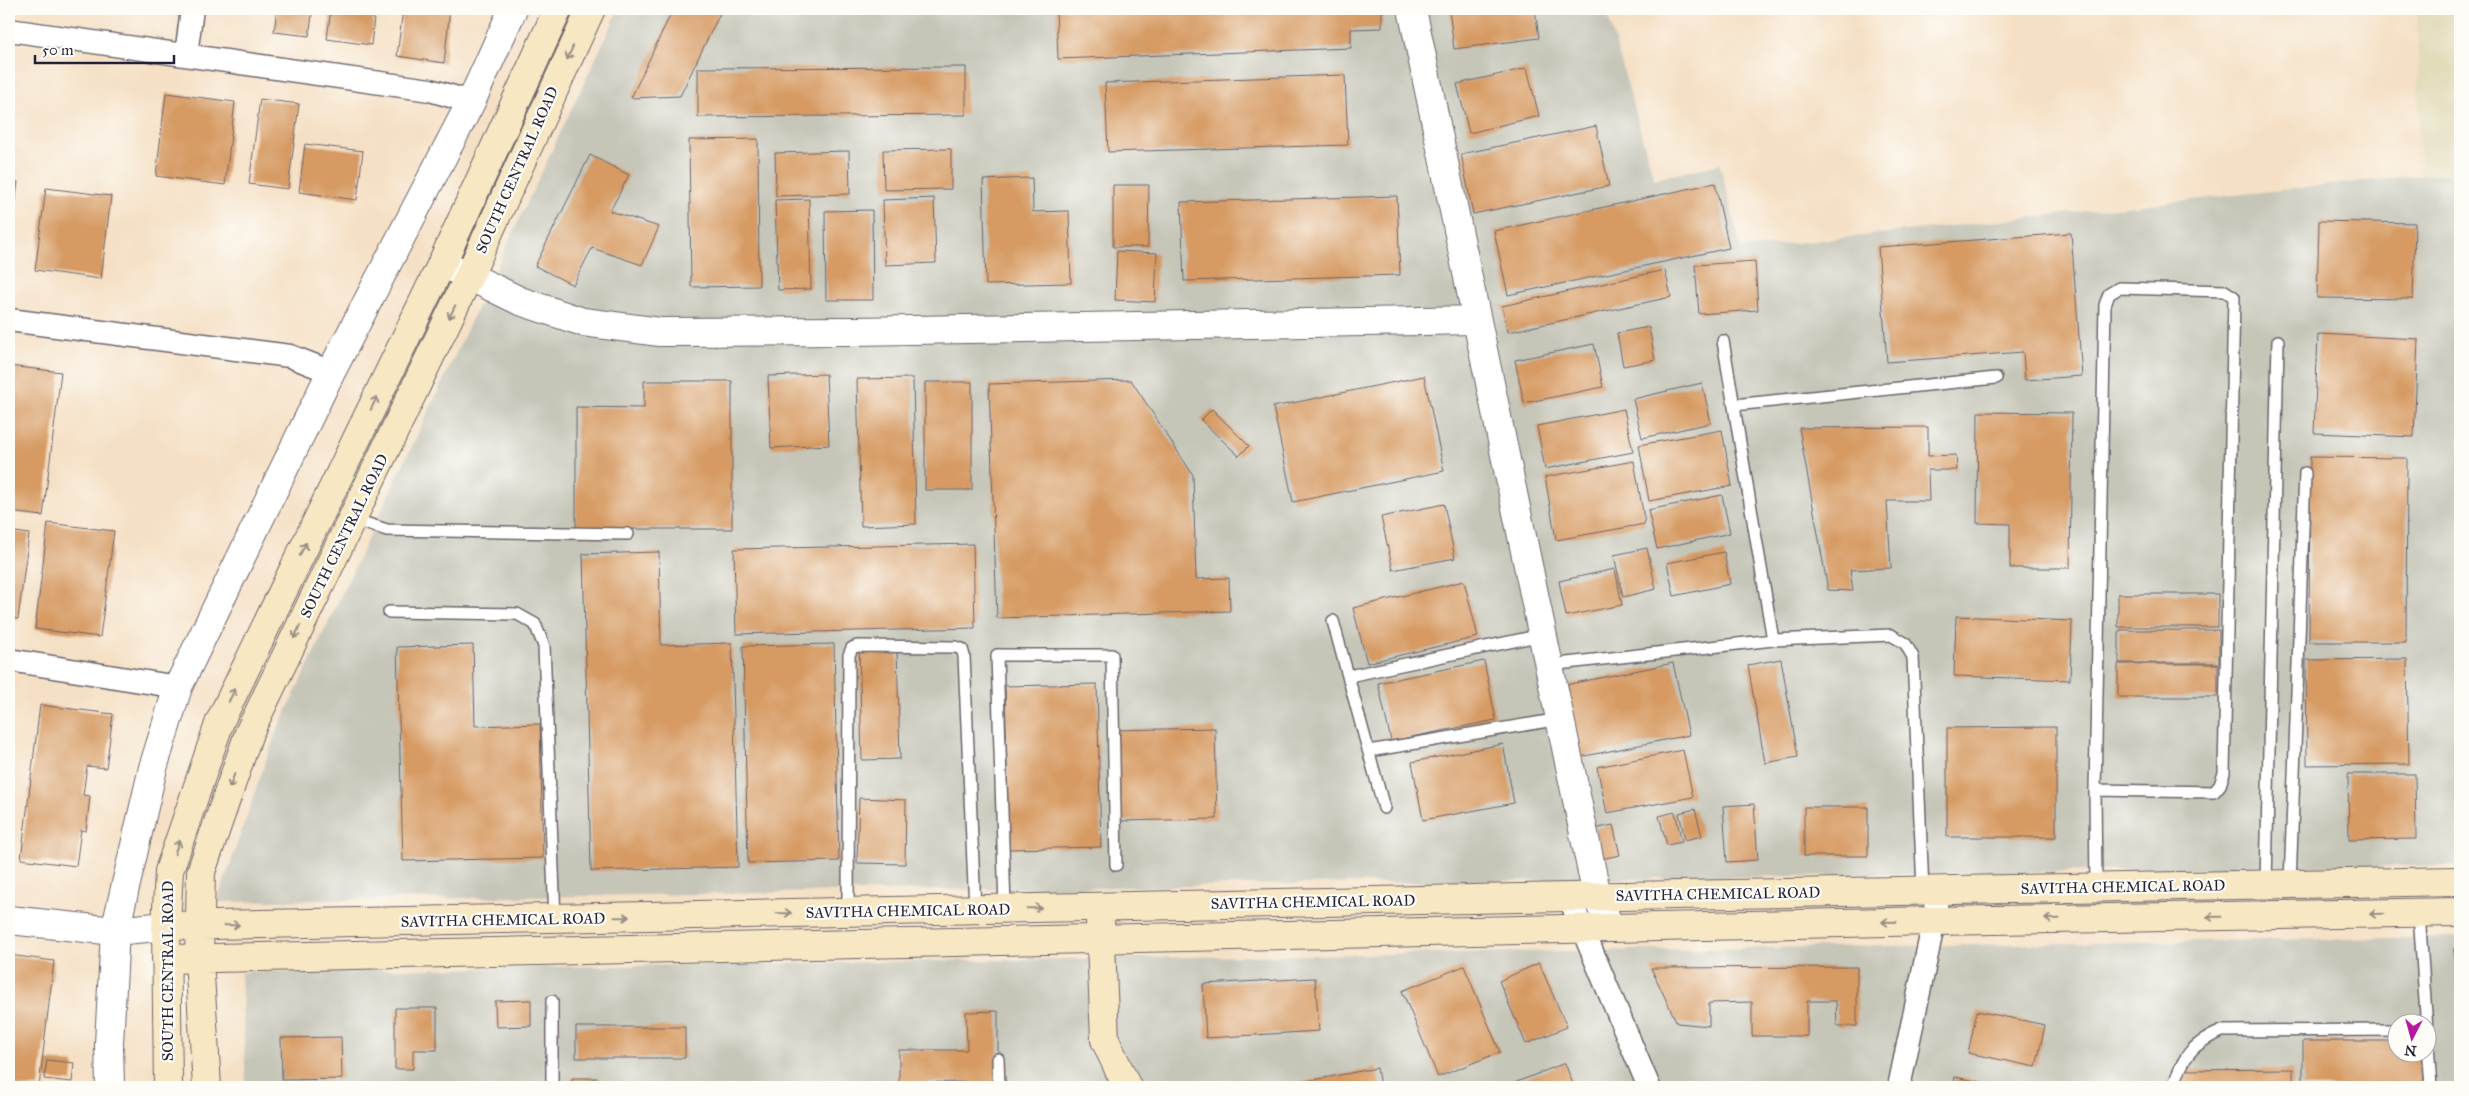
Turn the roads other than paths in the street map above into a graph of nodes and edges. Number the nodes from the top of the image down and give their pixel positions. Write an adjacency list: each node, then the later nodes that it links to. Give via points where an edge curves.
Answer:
1 (192, 9): 7 (street)
2 (513, 9): 8 (street)
3 (558, 9): 9 (main road, SOUTH CENTRAL ROAD)
4 (591, 9): 10 (main road, SOUTH CENTRAL ROAD, one-way to 10)
5 (1412, 9): 12 (street)
6 (9, 30): 7 (street)
7 (186, 55): 8 (street, via 430,90)
8 (471, 102): 15 (street)
9 (442, 263): 10 (street); 49 (main road, SOUTH CENTRAL ROAD, one-way to 9, via 169,871 220,721)
10 (469, 276): 12 (street, via 520,301 583,322 660,332); 19 (main road, SOUTH CENTRAL ROAD, one-way to 19)
11 (9, 320): 15 (street, via 290,356)
12 (1477, 320): 23 (street)
13 (1723, 341): 17 (lane)
14 (2278, 341): 35 (lane)
15 (331, 372): 28 (street)
16 (1996, 378): 17 (lane)
17 (1734, 406): 24 (lane)
18 (2305, 473): 35 (lane)
19 (352, 519): 20 (lane, via 388,530); 50 (main road, SOUTH CENTRAL ROAD, one-way to 50, via 248,733 200,872)
20 (628, 534)
21 (389, 612): 46 (lane, via 517,614 535,624 544,646)
22 (1333, 621): 27 (lane)
23 (1542, 635): 26 (street); 27 (lane)
24 (1773, 640): 26 (lane); 37 (lane, via 1891,635 1905,643 1913,658)
25 (9, 660): 28 (street)
26 (1549, 666): 29 (street)
27 (1349, 676): 30 (lane)
28 (178, 687): 53 (street, via 153,768)
29 (1560, 719): 30 (lane); 39 (street)
30 (1369, 750): 32 (lane)
31 (2095, 790): 31 (lane, via 2105,305 2109,294 2119,288 2224,291 2234,297 2224,773 2214,792); 36 (lane)
32 (1384, 808)
33 (1116, 865): 41 (lane, via 1112,655 997,655)
34 (2460, 881): 35 (main road, SAVITHA CHEMICAL ROAD)
35 (2278, 884): 36 (main road, SAVITHA CHEMICAL ROAD)
36 (2096, 887): 37 (main road, SAVITHA CHEMICAL ROAD)
37 (1930, 890): 39 (main road, SAVITHA CHEMICAL ROAD); 48 (street)
38 (1569, 896): 39 (main road, SAVITHA CHEMICAL ROAD); 40 (main road, SAVITHA CHEMICAL ROAD); 52 (street)
39 (1597, 896): 51 (street)
40 (1100, 906): 41 (main road, SAVITHA CHEMICAL ROAD, one-way to 40); 54 (main road)
41 (1004, 908): 42 (main road, SAVITHA CHEMICAL ROAD)
42 (975, 909): 43 (main road, SAVITHA CHEMICAL ROAD); 43 (lane, via 962,650 955,647 857,646 849,655)
43 (848, 912): 46 (main road, SAVITHA CHEMICAL ROAD, one-way to 43)
44 (2460, 912): 45 (main road, SAVITHA CHEMICAL ROAD)
45 (2419, 913): 48 (main road, SAVITHA CHEMICAL ROAD, one-way to 48); 58 (lane)
46 (555, 918): 50 (main road, SAVITHA CHEMICAL ROAD, one-way to 46)
47 (9, 920): 53 (street)
48 (1934, 921): 51 (main road, SAVITHA CHEMICAL ROAD, one-way to 51); 69 (street)
49 (166, 926): 50 (main road, SAVITHA CHEMICAL ROAD); 53 (street); 55 (main road, SOUTH CENTRAL ROAD)
50 (199, 926): 56 (main road, SOUTH CENTRAL ROAD)
51 (1610, 928): 52 (main road, SAVITHA CHEMICAL ROAD)
52 (1582, 929): 54 (main road, SAVITHA CHEMICAL ROAD); 68 (street)
53 (115, 931): 62 (street, via 108,1044)
54 (1101, 940): 56 (main road, SAVITHA CHEMICAL ROAD); 67 (main road, via 1104,1040)
55 (166, 959): 56 (main road, SAVITHA CHEMICAL ROAD); 63 (main road, SOUTH CENTRAL ROAD)
56 (199, 959): 64 (main road, SOUTH CENTRAL ROAD)
57 (552, 1001): 65 (lane)
58 (2426, 1014)
59 (2386, 1030): 70 (lane, via 2222,1031 2204,1038 2182,1060)
60 (998, 1060): 66 (lane)
61 (2429, 1064): 71 (lane)
62 (110, 1087)
63 (168, 1087)
64 (207, 1087)
65 (552, 1087)
66 (998, 1087)
67 (1127, 1087)
68 (1649, 1087)
69 (1899, 1087)
70 (2173, 1087)
71 (2431, 1087)

